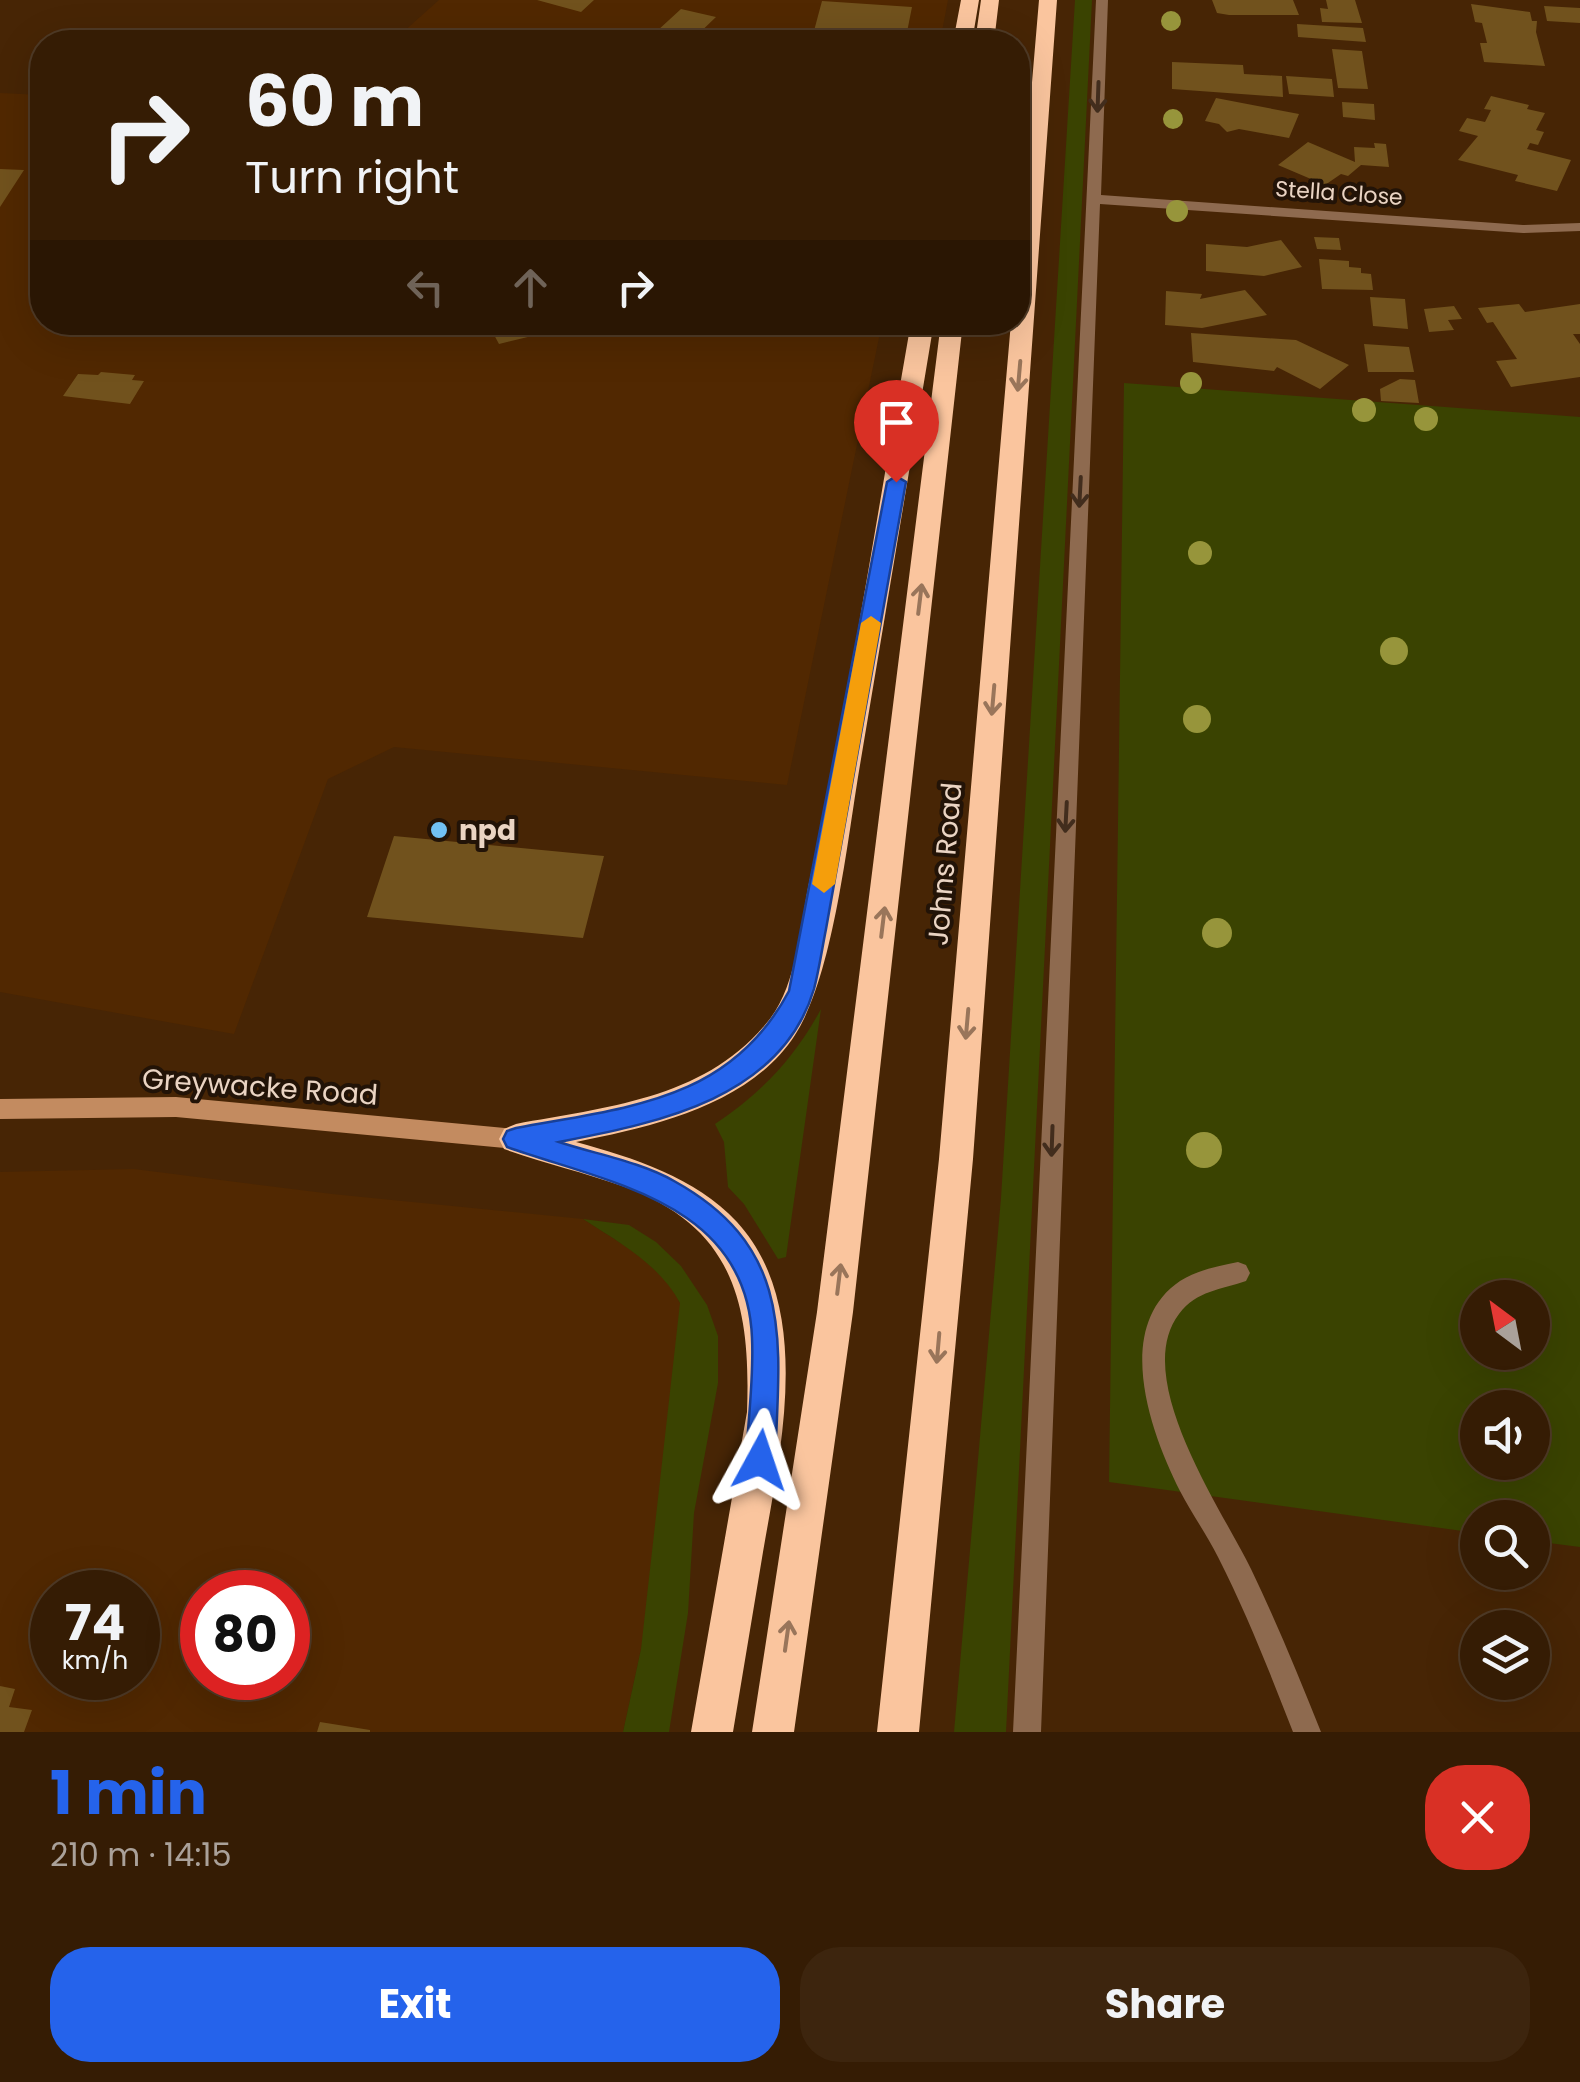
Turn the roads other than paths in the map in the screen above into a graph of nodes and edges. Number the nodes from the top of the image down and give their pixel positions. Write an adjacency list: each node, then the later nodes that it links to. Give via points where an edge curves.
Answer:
1 (970, 0): 5 (highway)
2 (990, 0): 6 (highway)
3 (1048, 0): 9 (highway, Johns Road, one-way to 9)
4 (1102, 0): 7 (street, one-way to 7)
5 (965, 30)
6 (986, 30)
7 (1094, 198): 8 (street, Stella Close, via 1524,229); 19 (street, one-way to 19)
8 (1580, 226)
9 (1030, 227)
10 (920, 335): 14 (highway, via 801,992 768,1045 717,1086 650,1113)
11 (950, 335): 17 (highway, Johns Road, one-way to 11, via 835,1312)
12 (1021, 335): 18 (highway, Johns Road, one-way to 18, via 956,1159)
13 (0, 1110): 14 (street, Greywacke Road, via 176,1107)
14 (516, 1139): 16 (highway, via 632,1176 691,1203 716,1223 757,1293 768,1366 760,1460)
15 (1238, 1273): 20 (street, via 1184,1292 1166,1316 1155,1377 1163,1424 1229,1552)
16 (712, 1732)
17 (773, 1732)
18 (898, 1732)
19 (1027, 1732)
20 (1308, 1732)

